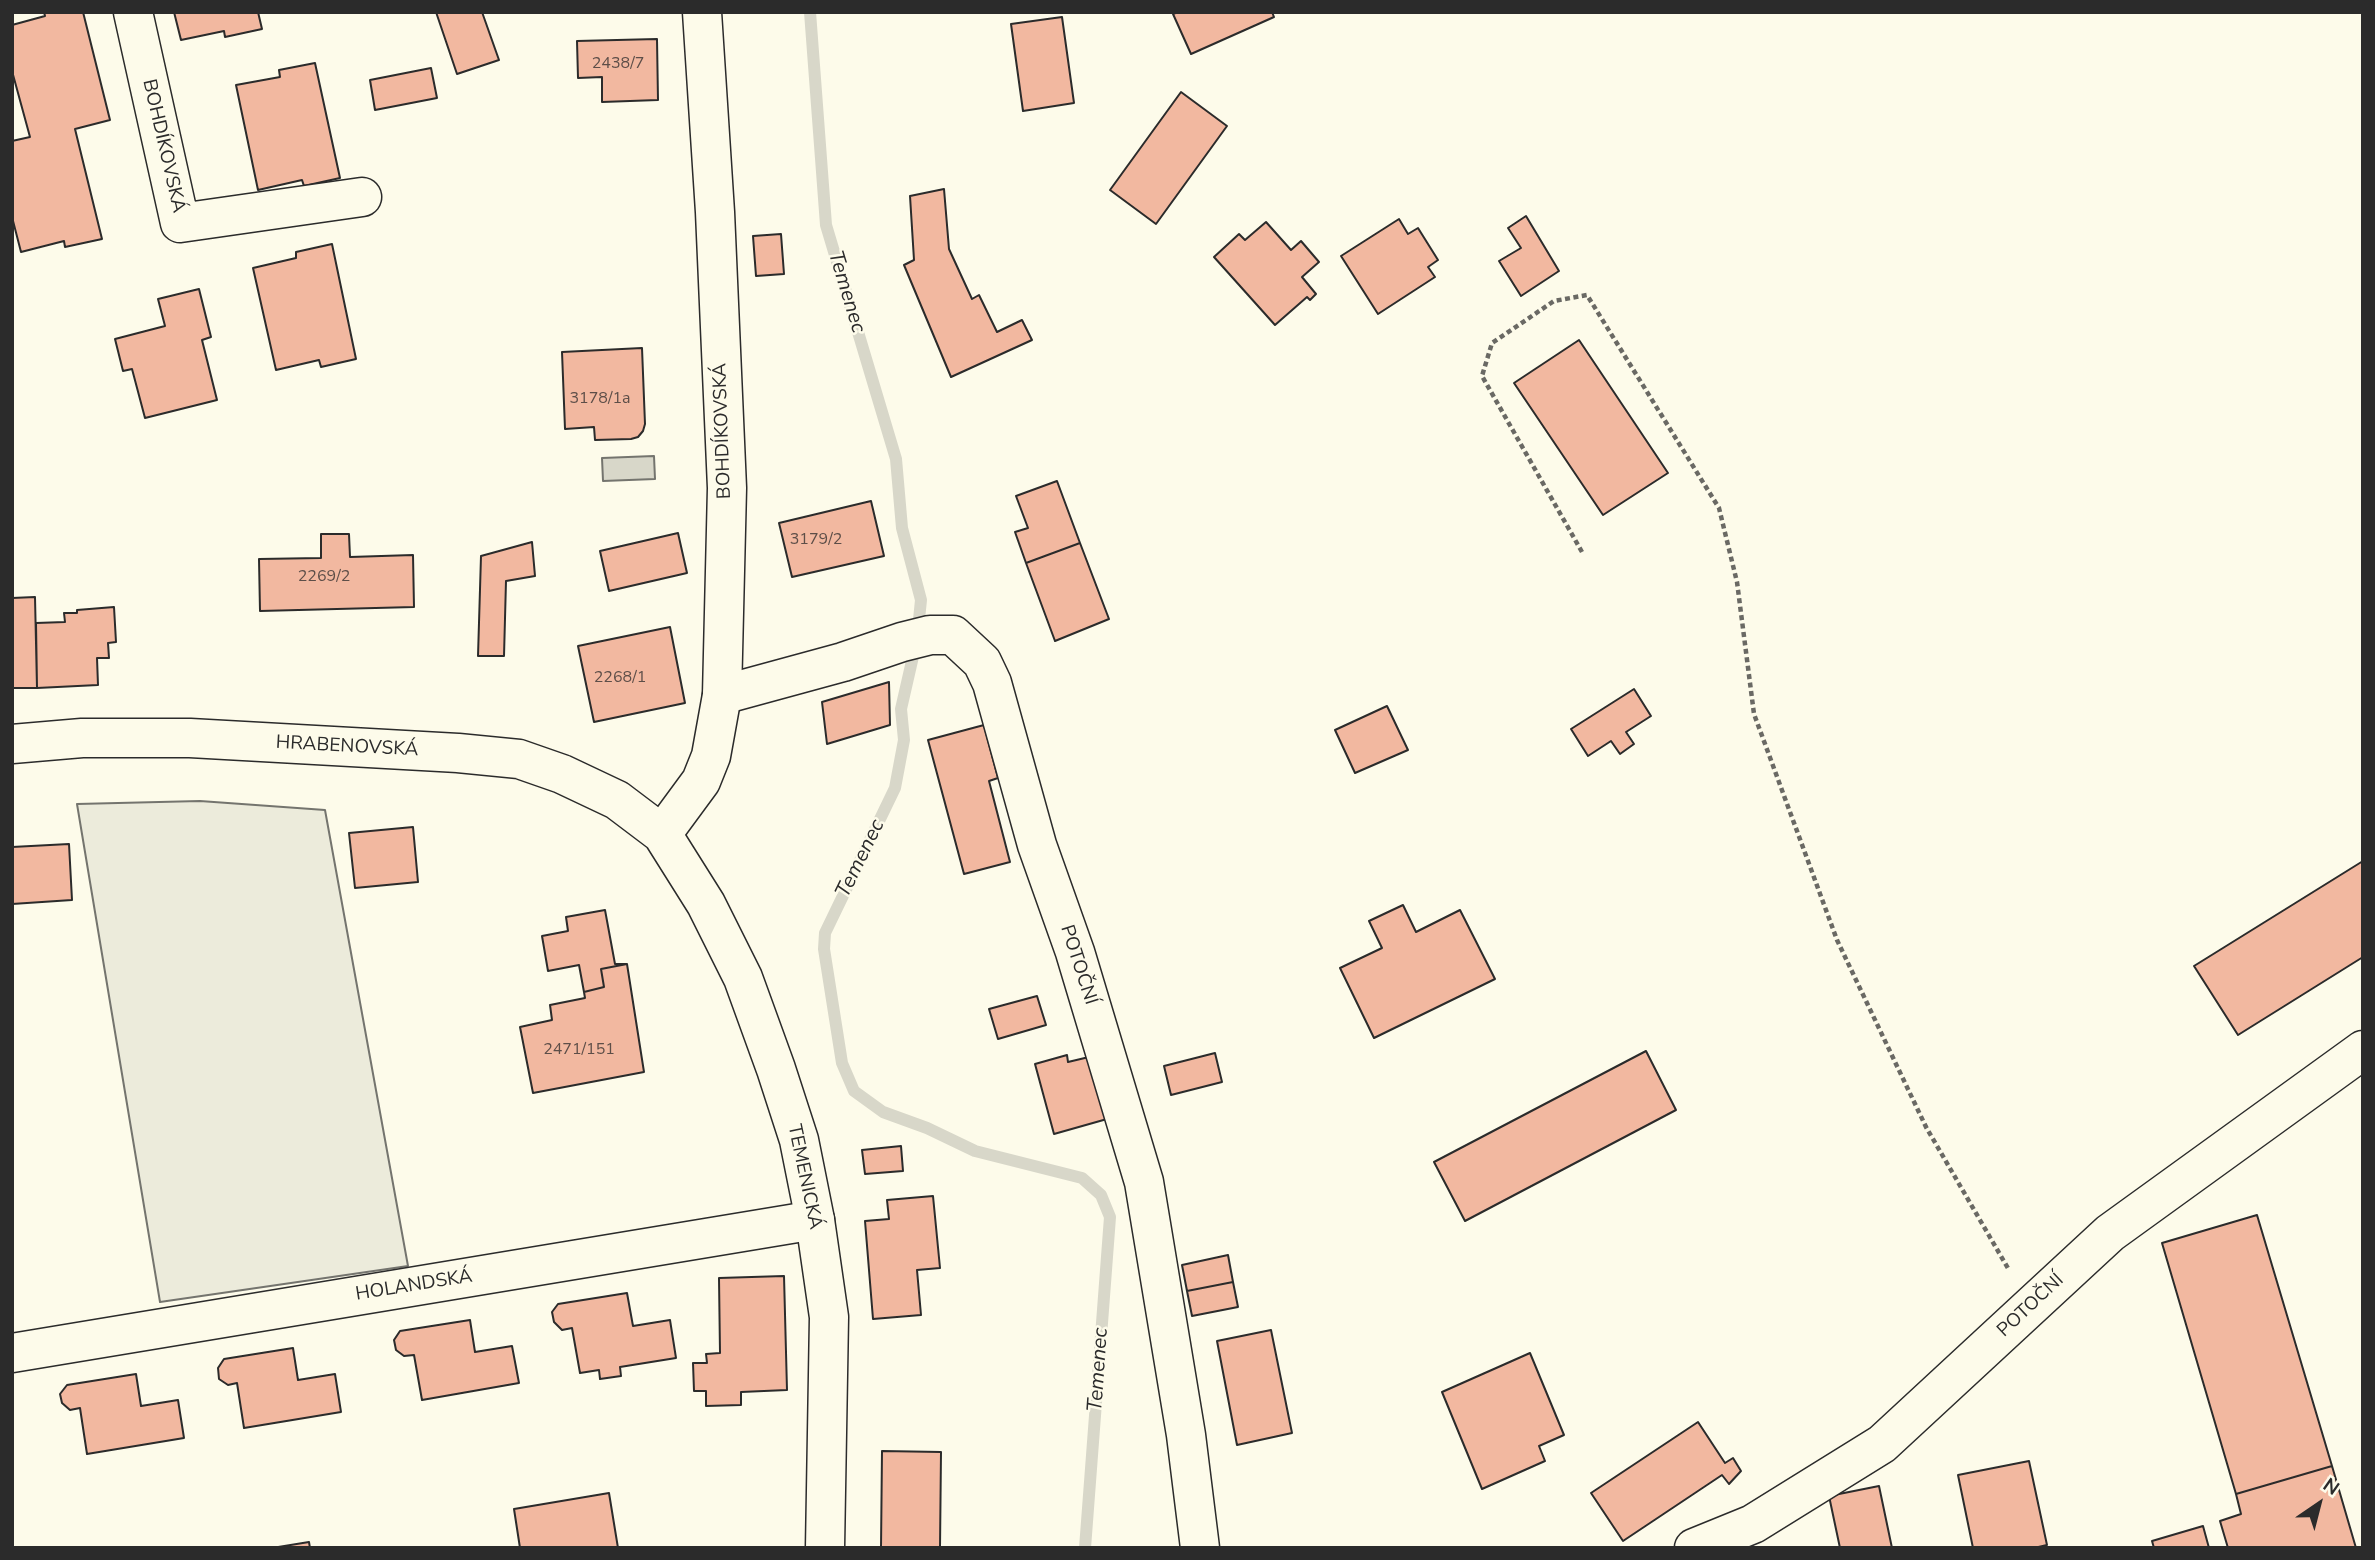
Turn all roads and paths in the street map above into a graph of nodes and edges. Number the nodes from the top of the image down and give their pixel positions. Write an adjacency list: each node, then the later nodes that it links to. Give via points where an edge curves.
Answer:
1 (133, 12): 3 (street, BOHDÍKOVSKÁ, via 180,223)
2 (702, 12): 5 (street, BOHDÍKOVSKÁ, via 727,488)
3 (362, 197)
4 (1582, 552): 10 (path, via 1482,376 1492,343 1554,301 1587,295 1719,508 1737,582 1754,715 1837,940 1926,1127)
5 (722, 695): 7 (street, BOHDÍKOVSKÁ, via 701,781); 13 (street, POTOČNÍ, via 916,639 953,635 982,662 1144,1182)
6 (12, 744): 7 (street, HRABENOVSKÁ, via 82,738 190,738 519,760 617,800)
7 (662, 834): 9 (street, TEMENICKÁ, via 706,904 743,978 799,1140)
8 (2363, 1050): 10 (street, POTOČNÍ, via 2110,1233)
9 (815, 1220): 11 (street, HOLANDSKÁ); 12 (street, TEMENICKÁ, via 830,1317)
10 (2030, 1307): 14 (street, POTOČNÍ, via 1882,1444 1753,1524)
11 (12, 1353)
12 (825, 1548)
13 (1200, 1548)
14 (1694, 1548)

